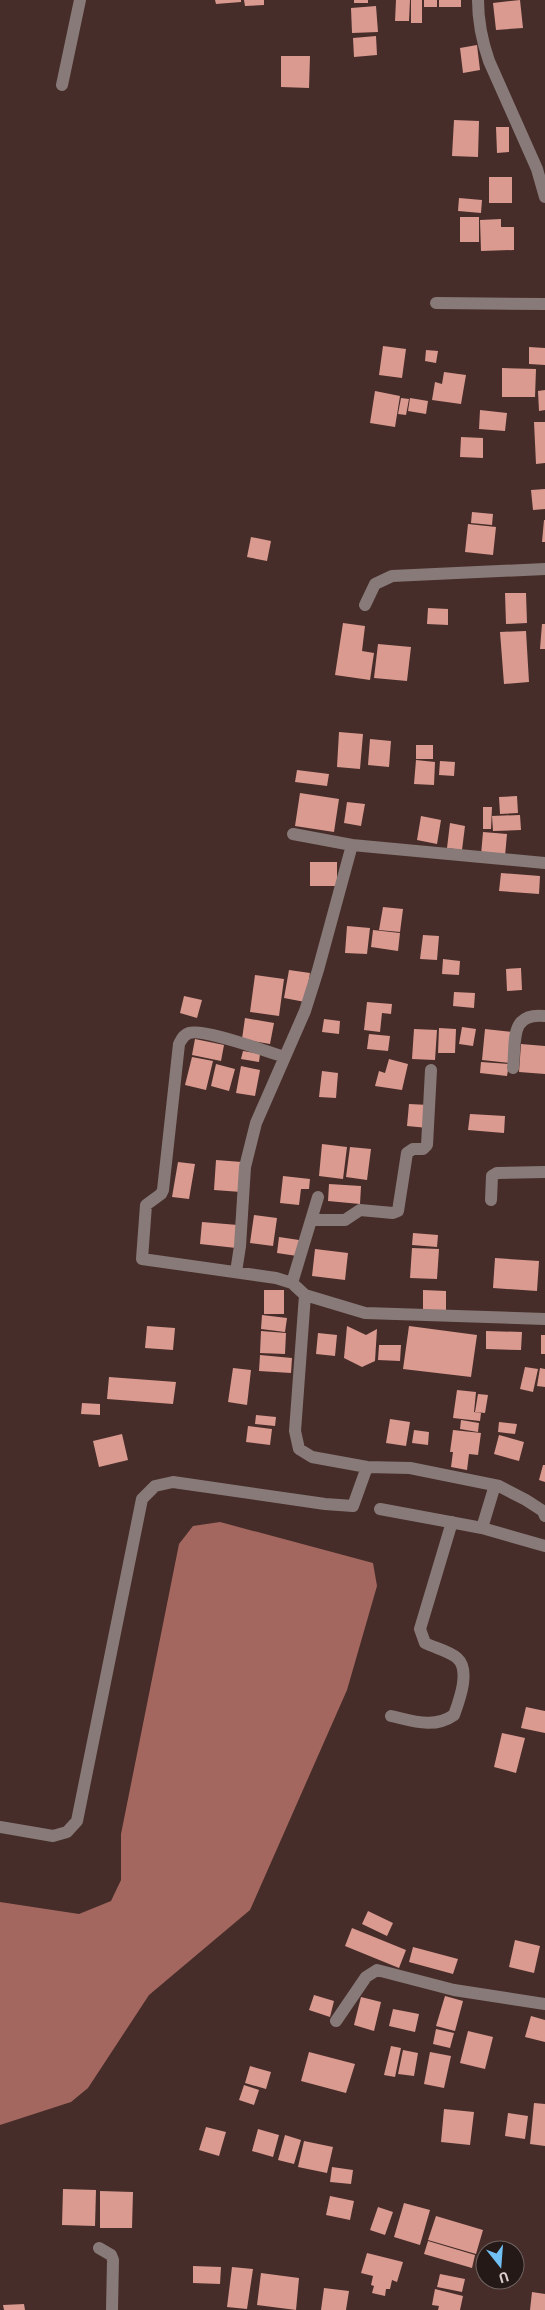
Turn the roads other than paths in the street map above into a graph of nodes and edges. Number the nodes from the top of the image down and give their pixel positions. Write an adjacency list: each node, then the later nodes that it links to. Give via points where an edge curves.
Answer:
1 (80, 0): 3 (street)
2 (478, 0): 4 (street, via 482,43)
3 (62, 85)
4 (542, 174): 5 (street)
5 (545, 197)
6 (436, 303): 7 (street)
7 (545, 304)
8 (545, 569): 9 (street, via 392,576 375,584)
9 (365, 605)
10 (293, 834): 11 (street)
11 (352, 845): 12 (street); 14 (street, via 318,970)
12 (545, 863)
13 (545, 1016): 15 (street, via 532,1014 518,1024)
14 (285, 1057): 21 (street, via 256,1123 245,1167); 21 (street, via 199,1032 182,1037 179,1044 162,1190 146,1205 142,1259)
15 (513, 1068)
16 (431, 1070): 20 (street, via 427,1144 423,1150 413,1149 407,1153 398,1211 360,1210 345,1220)
17 (545, 1172): 19 (street, via 497,1173 490,1183)
18 (318, 1197): 20 (street)
19 (491, 1200)
20 (311, 1220): 22 (street)
21 (236, 1272): 22 (street)
22 (292, 1283): 23 (street)
23 (305, 1295): 24 (street, via 365,1313); 25 (street, via 295,1431 297,1445 302,1453 312,1457)
24 (545, 1319)
25 (367, 1467): 26 (street, via 410,1468); 33 (street, via 353,1506 173,1482 155,1486 142,1499 77,1821 67,1832 53,1836)
26 (495, 1485): 28 (street, via 526,1500); 30 (street)
27 (380, 1509): 29 (street)
28 (545, 1516)
29 (452, 1522): 30 (street); 32 (street, via 420,1630 425,1643 458,1658 461,1663 463,1679 457,1708 454,1714 435,1724)
30 (482, 1528): 31 (street)
31 (545, 1546)
32 (391, 1716)
33 (0, 1827)
34 (545, 2004): 35 (street, via 454,1990 377,1970 369,1973)
35 (336, 2021)
36 (100, 2248): 37 (street, via 113,2260)
37 (112, 2310)

